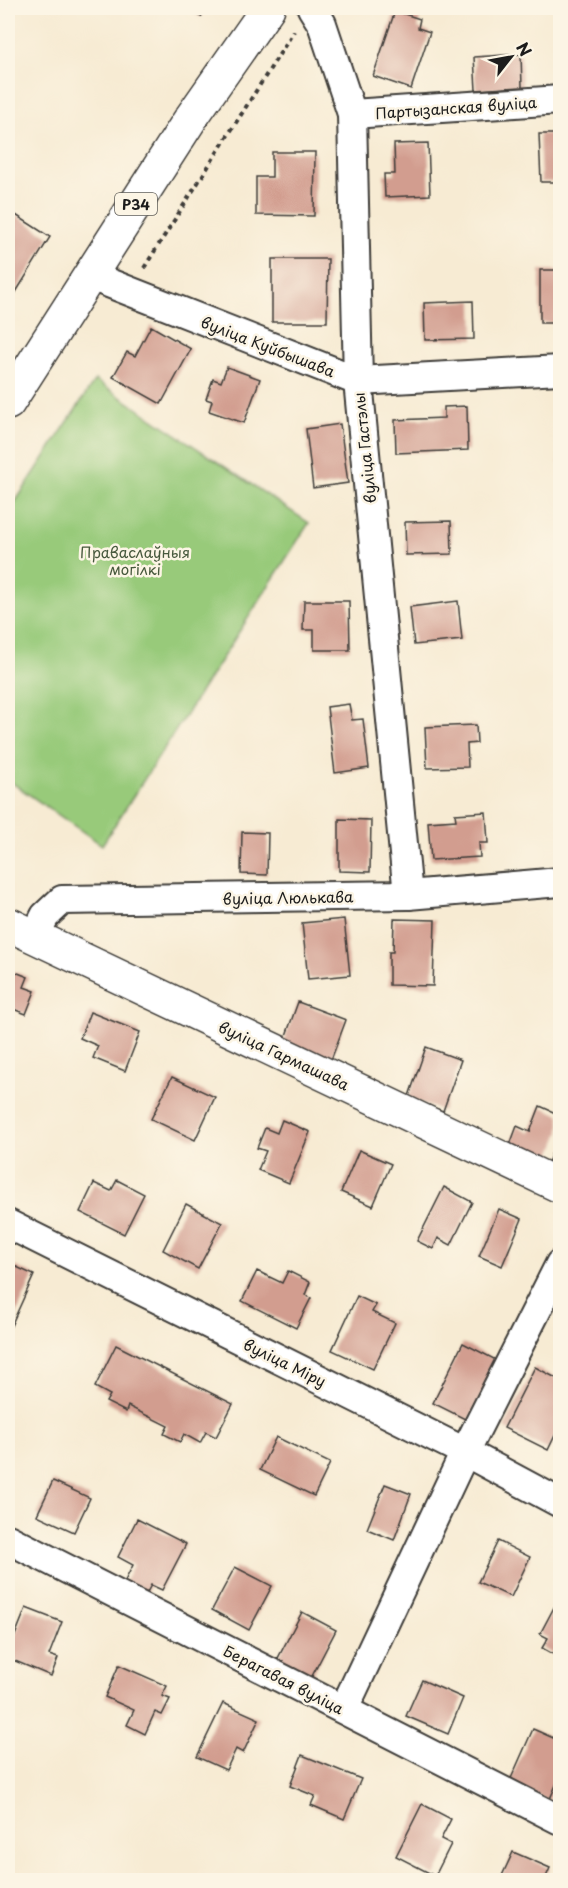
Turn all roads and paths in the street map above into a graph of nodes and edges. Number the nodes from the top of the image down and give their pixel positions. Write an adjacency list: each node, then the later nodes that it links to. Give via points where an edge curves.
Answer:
1 (268, 8): 5 (main road, Р34, via 191,118)
2 (304, 17): 4 (street, вуліца Гастэлы, via 322,24); 6 (path)
3 (561, 100): 4 (street, Партызанская вуліца)
4 (352, 114): 8 (street, вуліца Гастэлы)
5 (91, 276): 6 (street, вуліца Куйбышава); 9 (main road, Р34)
6 (129, 291): 8 (street, вуліца Куйбышава)
7 (561, 370): 8 (street, вуліца Куйбышава)
8 (358, 381): 11 (street, вуліца Гастэлы)
9 (8, 404)
10 (561, 882): 11 (street, вуліца Люлькава)
11 (408, 895): 12 (street, вуліца Люлькава, via 62,900)
12 (21, 931): 13 (main road, вуліца Гармашава)
13 (561, 1186)
14 (8, 1224): 16 (street, вуліца Міру)
15 (561, 1264): 16 (street)
16 (465, 1452): 17 (street, вуліца Міру); 19 (street)
17 (561, 1503)
18 (8, 1539): 19 (street, Берагавая вуліца)
19 (344, 1709): 20 (street, Берагавая вуліца)
20 (561, 1820)

